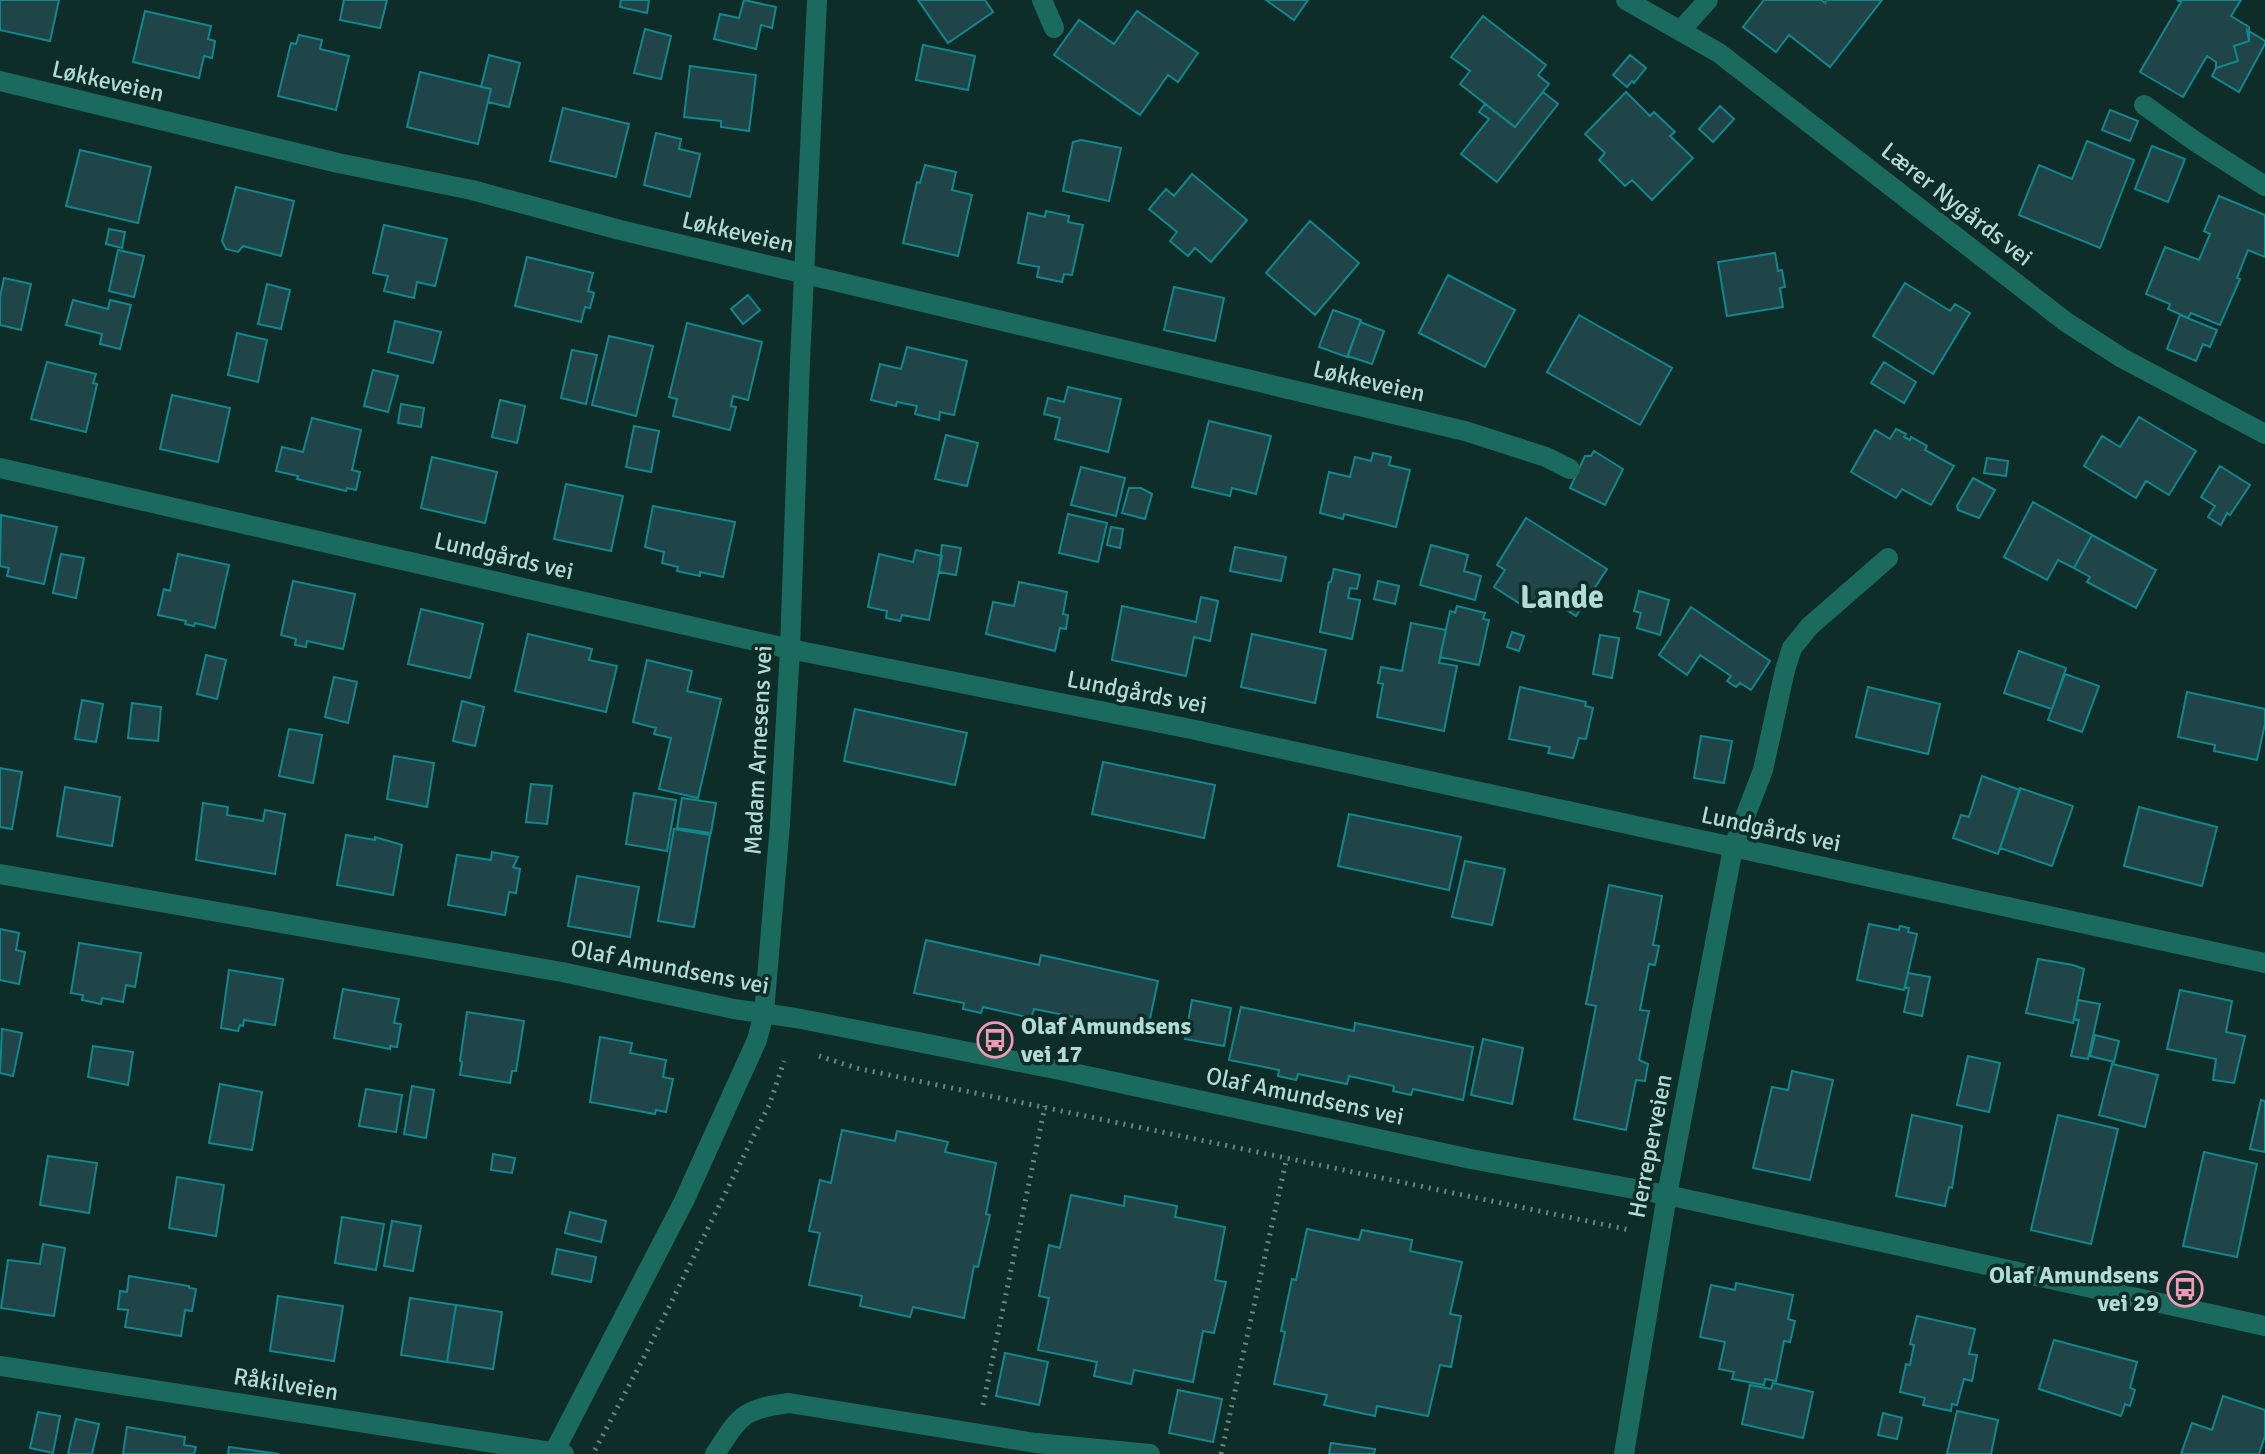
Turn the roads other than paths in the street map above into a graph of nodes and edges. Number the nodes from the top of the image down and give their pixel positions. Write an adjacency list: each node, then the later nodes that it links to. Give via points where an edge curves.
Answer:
1 (817, 0): 10 (street, Madam Arnesens vei)
2 (1042, 0): 5 (street)
3 (1626, 0): 6 (street, Lærer Nygårds vei)
4 (1708, 0): 6 (street)
5 (1054, 28)
6 (1681, 30): 11 (street, Lærer Nygårds vei, via 1719,53 2066,322)
7 (0, 81): 10 (street, Løkkeveien, via 472,190)
8 (2144, 105): 9 (street)
9 (2265, 186)
10 (805, 274): 13 (street, Løkkeveien, via 1465,431); 15 (street, Madam Arnesens vei)
11 (2265, 434)
12 (0, 468): 15 (street, Lundgårds vei)
13 (1570, 469)
14 (1888, 558): 16 (street, Herreperveien, via 1792,648 1763,770)
15 (790, 649): 16 (street, Lundgårds vei, via 1191,729); 19 (street, Madam Arnesens vei)
16 (1733, 848): 18 (street, Lundgårds vei); 20 (street, Herreperveien)
17 (0, 874): 19 (street, Olaf Amundsens vei, via 547,969)
18 (2265, 963)
19 (764, 1013): 20 (street, Olaf Amundsens vei); 24 (street, Madam Arnesens vei, via 757,1040 684,1201)
20 (1667, 1195): 21 (street, Olaf Amundsens vei); 27 (street, Herreperveien)
21 (2265, 1326)
22 (0, 1366): 24 (street, Råkilveien)
23 (1100, 1451): 25 (street, via 789,1403 757,1407 738,1420); 26 (street)
24 (557, 1453)
25 (715, 1454)
26 (1150, 1454)
27 (1624, 1454)

